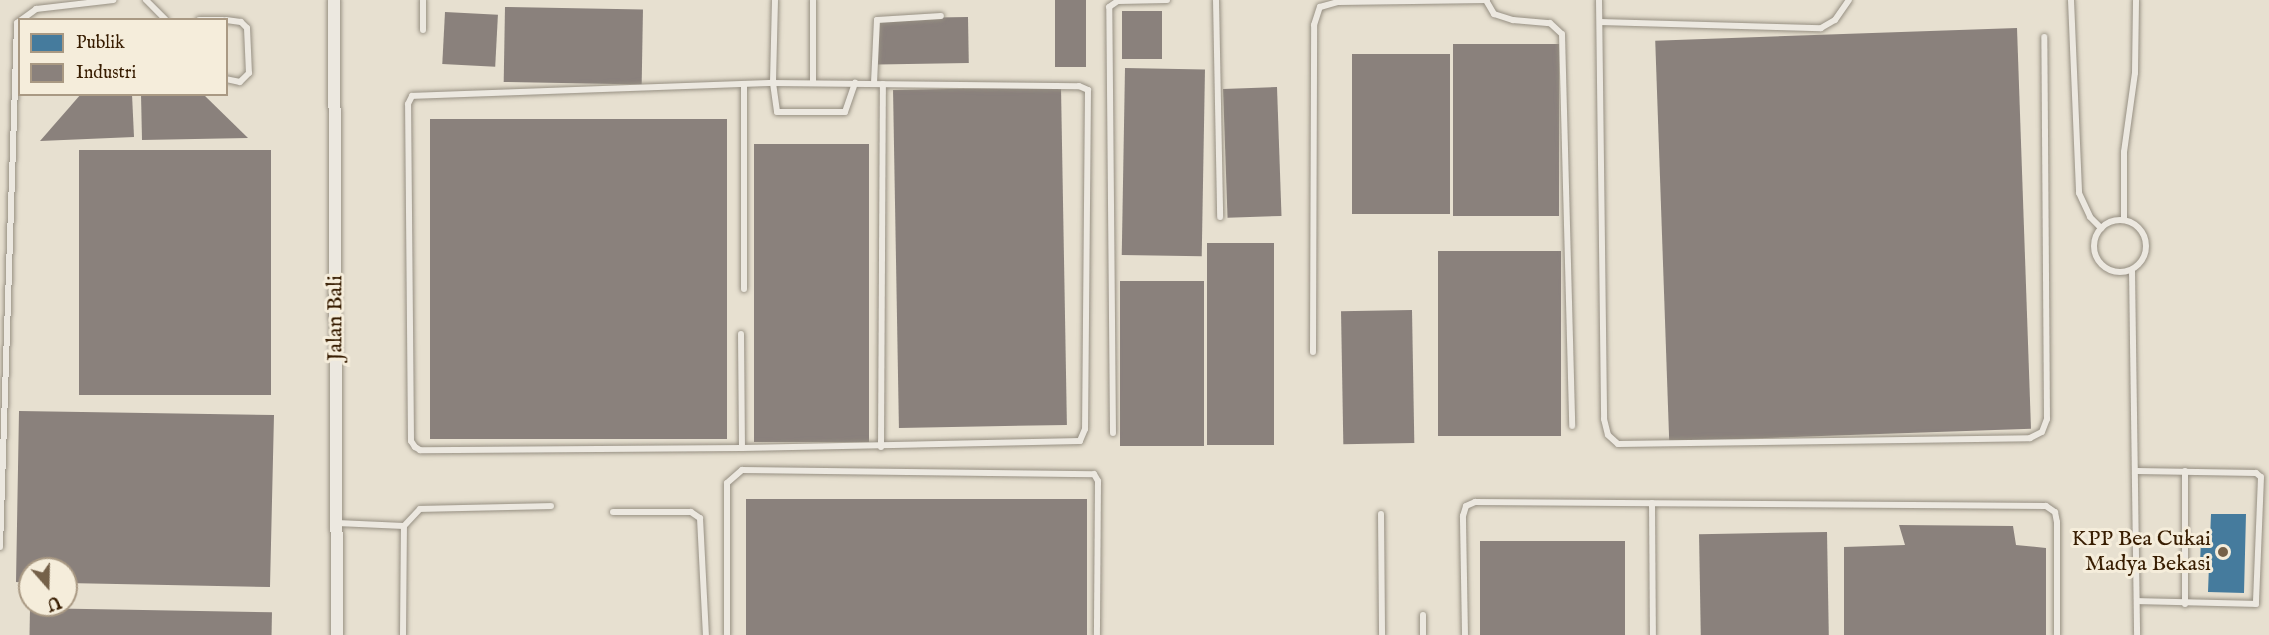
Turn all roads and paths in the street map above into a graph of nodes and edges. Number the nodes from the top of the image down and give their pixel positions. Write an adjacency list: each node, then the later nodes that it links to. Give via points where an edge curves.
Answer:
1 (113, 0): 15 (lane, via 36,9)
2 (146, 0): 16 (lane)
3 (334, 0): 46 (street, Jalan Bali)
4 (423, 0): 20 (lane)
5 (775, 0): 24 (lane)
6 (813, 0): 23 (lane)
7 (1167, 0): 37 (lane, via 1118,1 1109,7)
8 (1216, 0): 29 (lane)
9 (1599, 0): 19 (lane)
10 (1849, 0): 19 (lane, via 1835,20 1821,28)
11 (2071, 0): 31 (lane, via 2079,193 2090,218)
12 (2136, 0): 30 (lane, via 2134,73 2124,152)
13 (1487, 1): 35 (lane, via 1338,2 1320,8 1314,25); 36 (lane, via 1494,14 1551,23 1562,34)
14 (941, 16): 26 (lane, via 877,20)
15 (24, 18)
16 (164, 18)
17 (228, 20): 22 (lane, via 241,22 247,28 249,73 240,82)
18 (18, 22): 48 (lane)
19 (1600, 22): 21 (lane, via 1604,419 1608,435 1618,444 2030,438 2042,432 2047,419)
20 (423, 30)
21 (2044, 37)
22 (228, 79)
23 (813, 82): 24 (lane); 25 (lane)
24 (773, 83): 25 (lane, via 775,108 781,114 845,112); 27 (lane)
25 (855, 83): 26 (lane)
26 (874, 83): 28 (lane)
27 (744, 84): 33 (lane); 39 (lane, via 421,93 412,96 408,104 411,441 415,447)
28 (883, 84): 38 (lane); 38 (lane, via 1079,86 1089,92 1083,436 1075,442)
29 (1220, 217)
30 (2124, 220): 31 (lane); 32 (lane, via 2138,227 2146,242 2144,258)
31 (2101, 228): 32 (lane, via 2094,243 2101,266 2116,272)
32 (2132, 270): 40 (lane)
33 (744, 289)
34 (741, 334): 39 (lane)
35 (1313, 352)
36 (1572, 426)
37 (1113, 433)
38 (881, 447): 39 (lane)
39 (742, 448)
40 (2137, 471): 41 (lane); 49 (lane)
41 (2185, 471): 50 (lane); 50 (lane, via 2256,473 2261,477 2259,601 2253,605)
42 (1652, 503): 59 (lane, via 1475,502 1466,506); 60 (lane); 61 (lane, via 2046,506 2055,512 2057,522)
43 (551, 506): 47 (lane, via 426,507)
44 (613, 512): 54 (lane, via 691,512 700,518 704,524)
45 (1382, 514): 57 (lane)
46 (342, 523): 47 (lane); 52 (street, Jalan Bali)
47 (404, 526): 53 (lane)
48 (0, 547)
49 (2137, 601): 50 (lane); 62 (lane)
50 (2185, 604)
51 (1424, 615): 58 (lane)
52 (337, 635)
53 (403, 635)
54 (706, 635)
55 (727, 635): 56 (lane, via 727,483 735,472 754,470 1094,474 1098,481)
56 (1097, 635)
57 (1382, 635)
58 (1423, 635)
59 (1465, 635)
60 (1653, 635)
61 (2057, 635)
62 (2138, 635)

